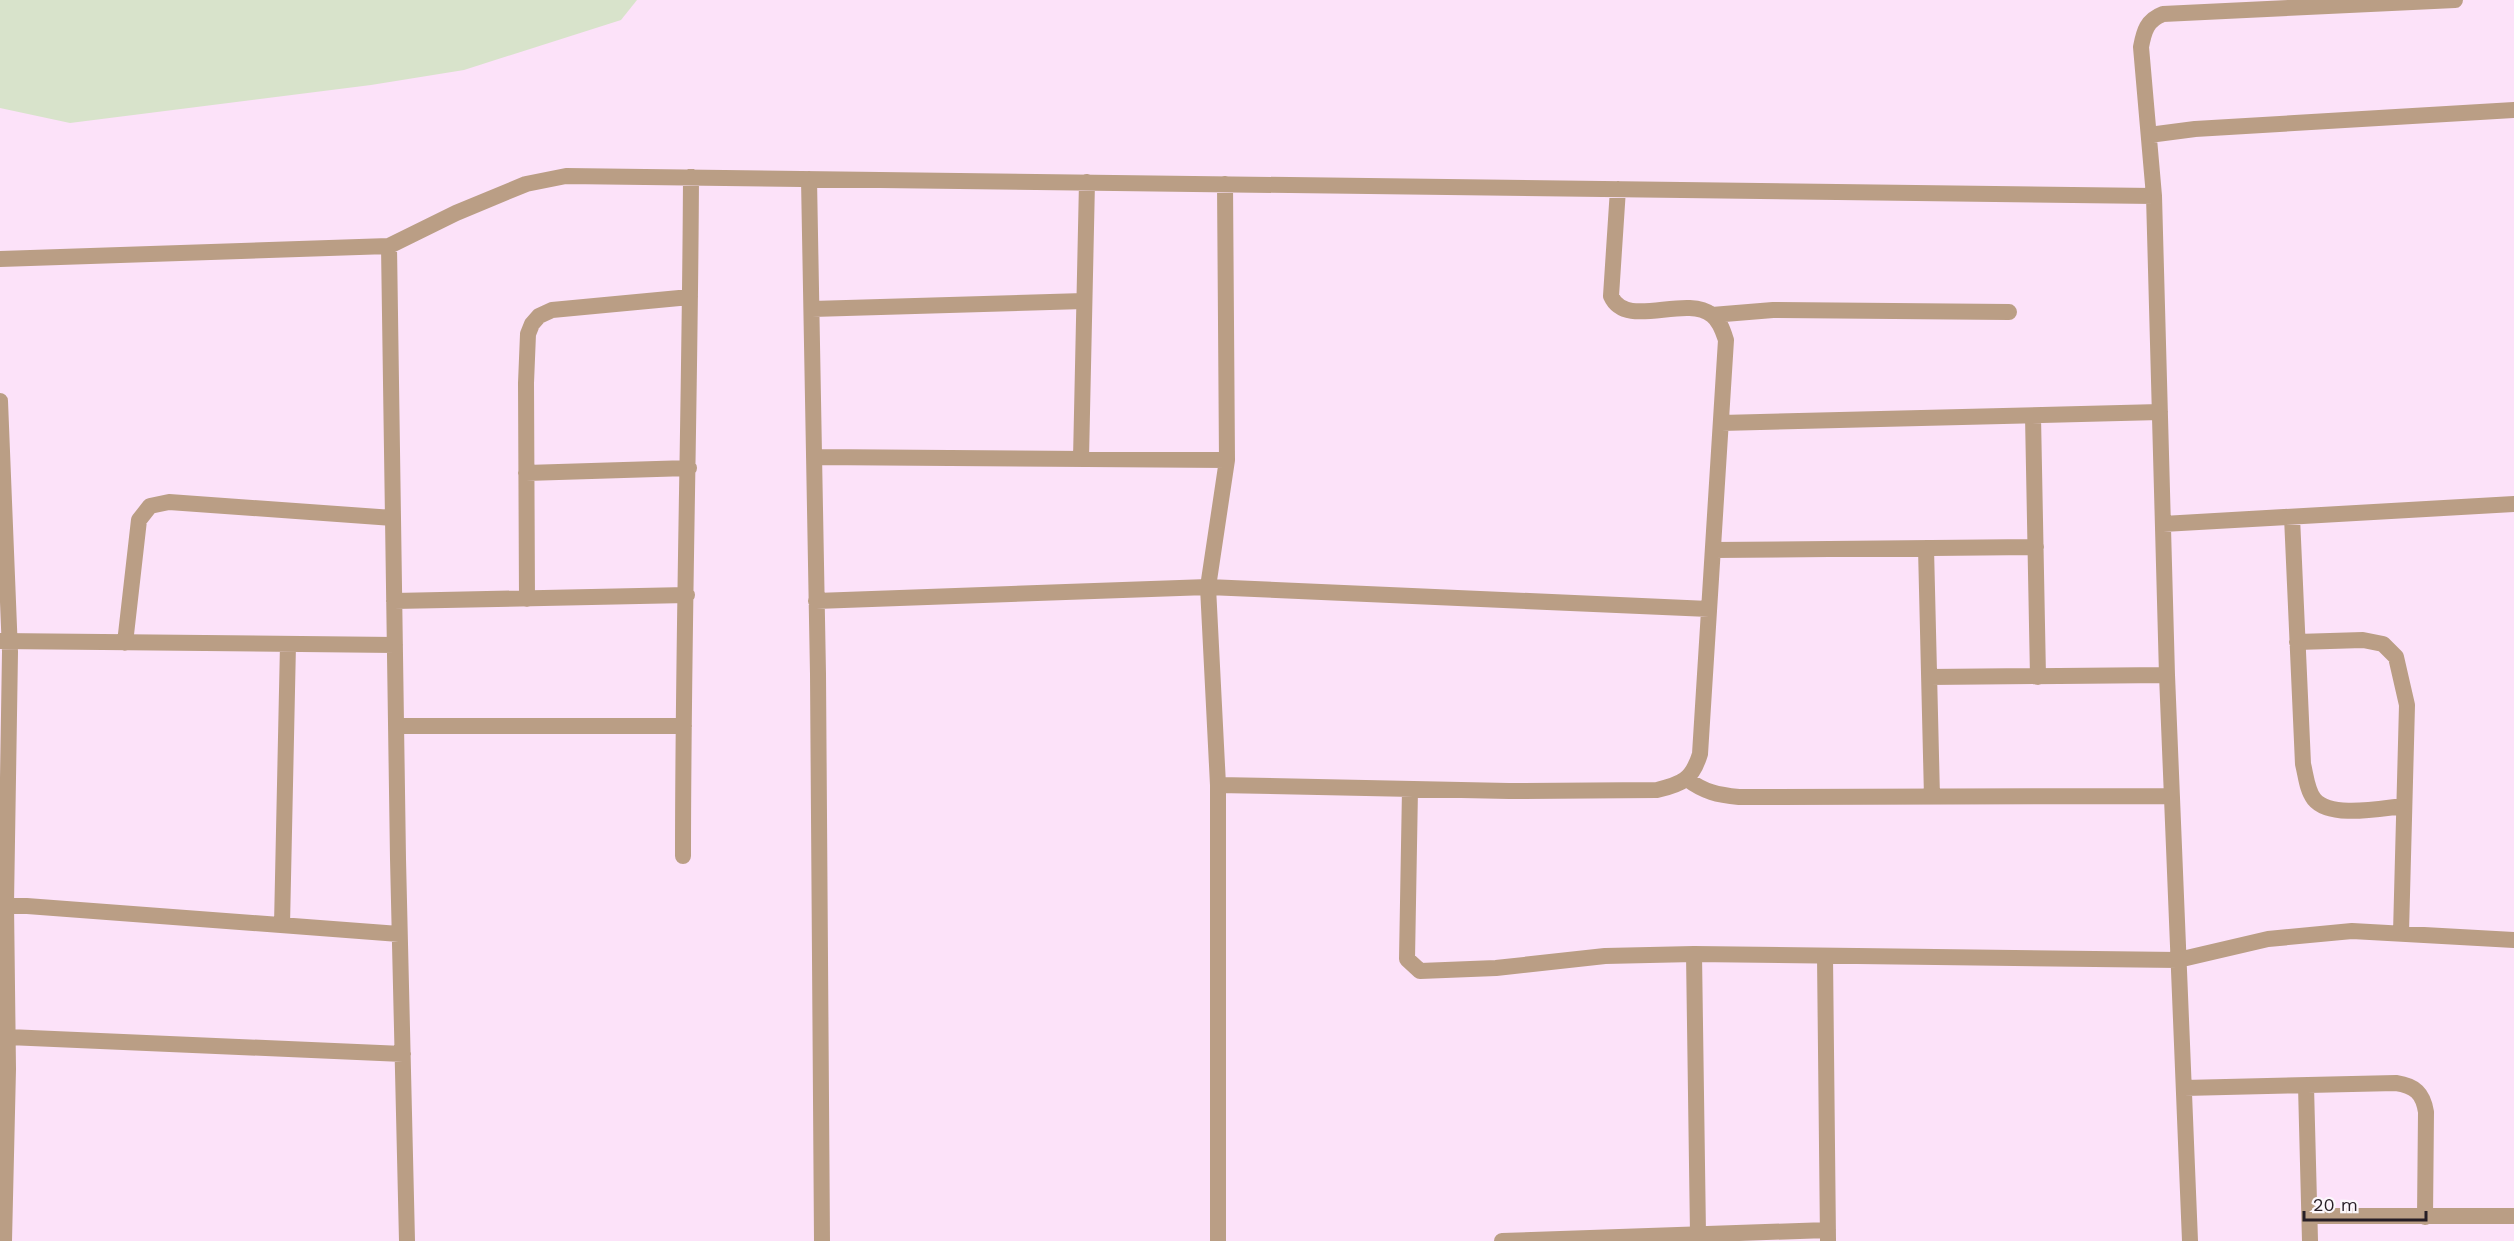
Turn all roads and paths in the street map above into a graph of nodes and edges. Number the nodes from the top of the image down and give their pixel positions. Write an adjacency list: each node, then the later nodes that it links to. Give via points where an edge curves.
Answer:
1 (2455, 0): 3 (street, via 2182,12 2154,17 2144,30 2140,47)
2 (2514, 110): 3 (street)
3 (2149, 135): 9 (street)
4 (691, 177): 5 (street); 10 (street, via 566,176 526,184); 12 (street)
5 (810, 179): 6 (street); 14 (street)
6 (1087, 182): 7 (street); 13 (street)
7 (1225, 184): 8 (street); 23 (street)
8 (1618, 189): 9 (street); 16 (street, via 1611,296 1614,303 1620,309 1634,311 1687,308)
9 (2154, 196): 18 (street)
10 (389, 246): 11 (street); 28 (street)
11 (0, 259)
12 (690, 297): 24 (street); 25 (street, via 552,310 532,324 528,334)
13 (1084, 301): 14 (street); 22 (street)
14 (812, 309): 21 (street)
15 (2009, 312): 16 (street, via 1773,310)
16 (1712, 315): 20 (street, via 1726,340)
17 (0, 401): 39 (street)
18 (2160, 412): 19 (street); 29 (street)
19 (2033, 416): 20 (street); 30 (street)
20 (1721, 423): 32 (street)
21 (814, 457): 22 (street); 37 (street)
22 (1081, 459): 23 (street)
23 (1227, 460): 33 (street)
24 (689, 468): 25 (street); 34 (street)
25 (526, 473): 35 (street)
26 (2514, 504): 27 (street)
27 (2292, 517): 29 (street); 41 (street)
28 (393, 518): 36 (street); 40 (street, via 170,502 150,506 139,520)
29 (2163, 524): 44 (street)
30 (2036, 547): 31 (street); 46 (street)
31 (1926, 548): 32 (street); 45 (street)
32 (1713, 550): 38 (street)
33 (1208, 587): 37 (street); 38 (street); 50 (street)
34 (687, 596): 35 (street); 48 (street)
35 (527, 598): 36 (street)
36 (394, 601): 43 (street)
37 (816, 601): 77 (street)
38 (1709, 609): 49 (street, via 1700,754 1695,771)
39 (5, 641): 40 (street); 56 (street)
40 (125, 642): 42 (street)
41 (2297, 642): 54 (street, via 2303,764 2315,801 2339,811); 54 (street, via 2363,640 2383,644 2396,657 2407,705)
42 (288, 644): 43 (street); 57 (street)
43 (395, 645): 47 (street)
44 (2168, 675): 46 (street); 52 (street)
45 (1929, 677): 46 (street); 53 (street)
46 (2038, 677)
47 (396, 726): 48 (street); 59 (street)
48 (684, 726): 55 (street)
49 (1687, 779): 51 (street, via 1657,790); 53 (street, via 1717,795)
50 (1218, 785): 51 (street); 78 (street)
51 (1410, 789): 61 (street, via 1407,959 1420,971 1496,968 1605,956)
52 (2172, 796): 53 (street); 63 (street)
53 (1932, 797)
54 (2404, 806): 58 (street)
55 (683, 856)
56 (3, 904): 57 (street); 64 (street)
57 (282, 925): 59 (street)
58 (2401, 933): 60 (street); 63 (street, via 2352,931 2268,939)
59 (399, 934): 65 (street)
60 (2514, 940)
61 (1694, 954): 62 (street); 72 (street)
62 (1826, 956): 63 (street); 73 (street)
63 (2178, 960): 68 (street)
64 (8, 1037): 65 (street); 66 (street)
65 (403, 1054): 76 (street)
66 (4, 1069): 75 (street)
67 (2306, 1086): 68 (street); 69 (street); 70 (street, via 2396,1083 2418,1091 2426,1112)
68 (2184, 1088): 79 (street)
69 (2310, 1216): 70 (street); 80 (street)
70 (2424, 1216): 71 (street)
71 (2514, 1216)
72 (1698, 1234): 73 (street); 74 (street)
73 (1828, 1236)
74 (1502, 1240)
75 (4, 1241)
76 (407, 1241)
77 (822, 1241)
78 (1218, 1241)
79 (2190, 1241)
80 (2310, 1241)

